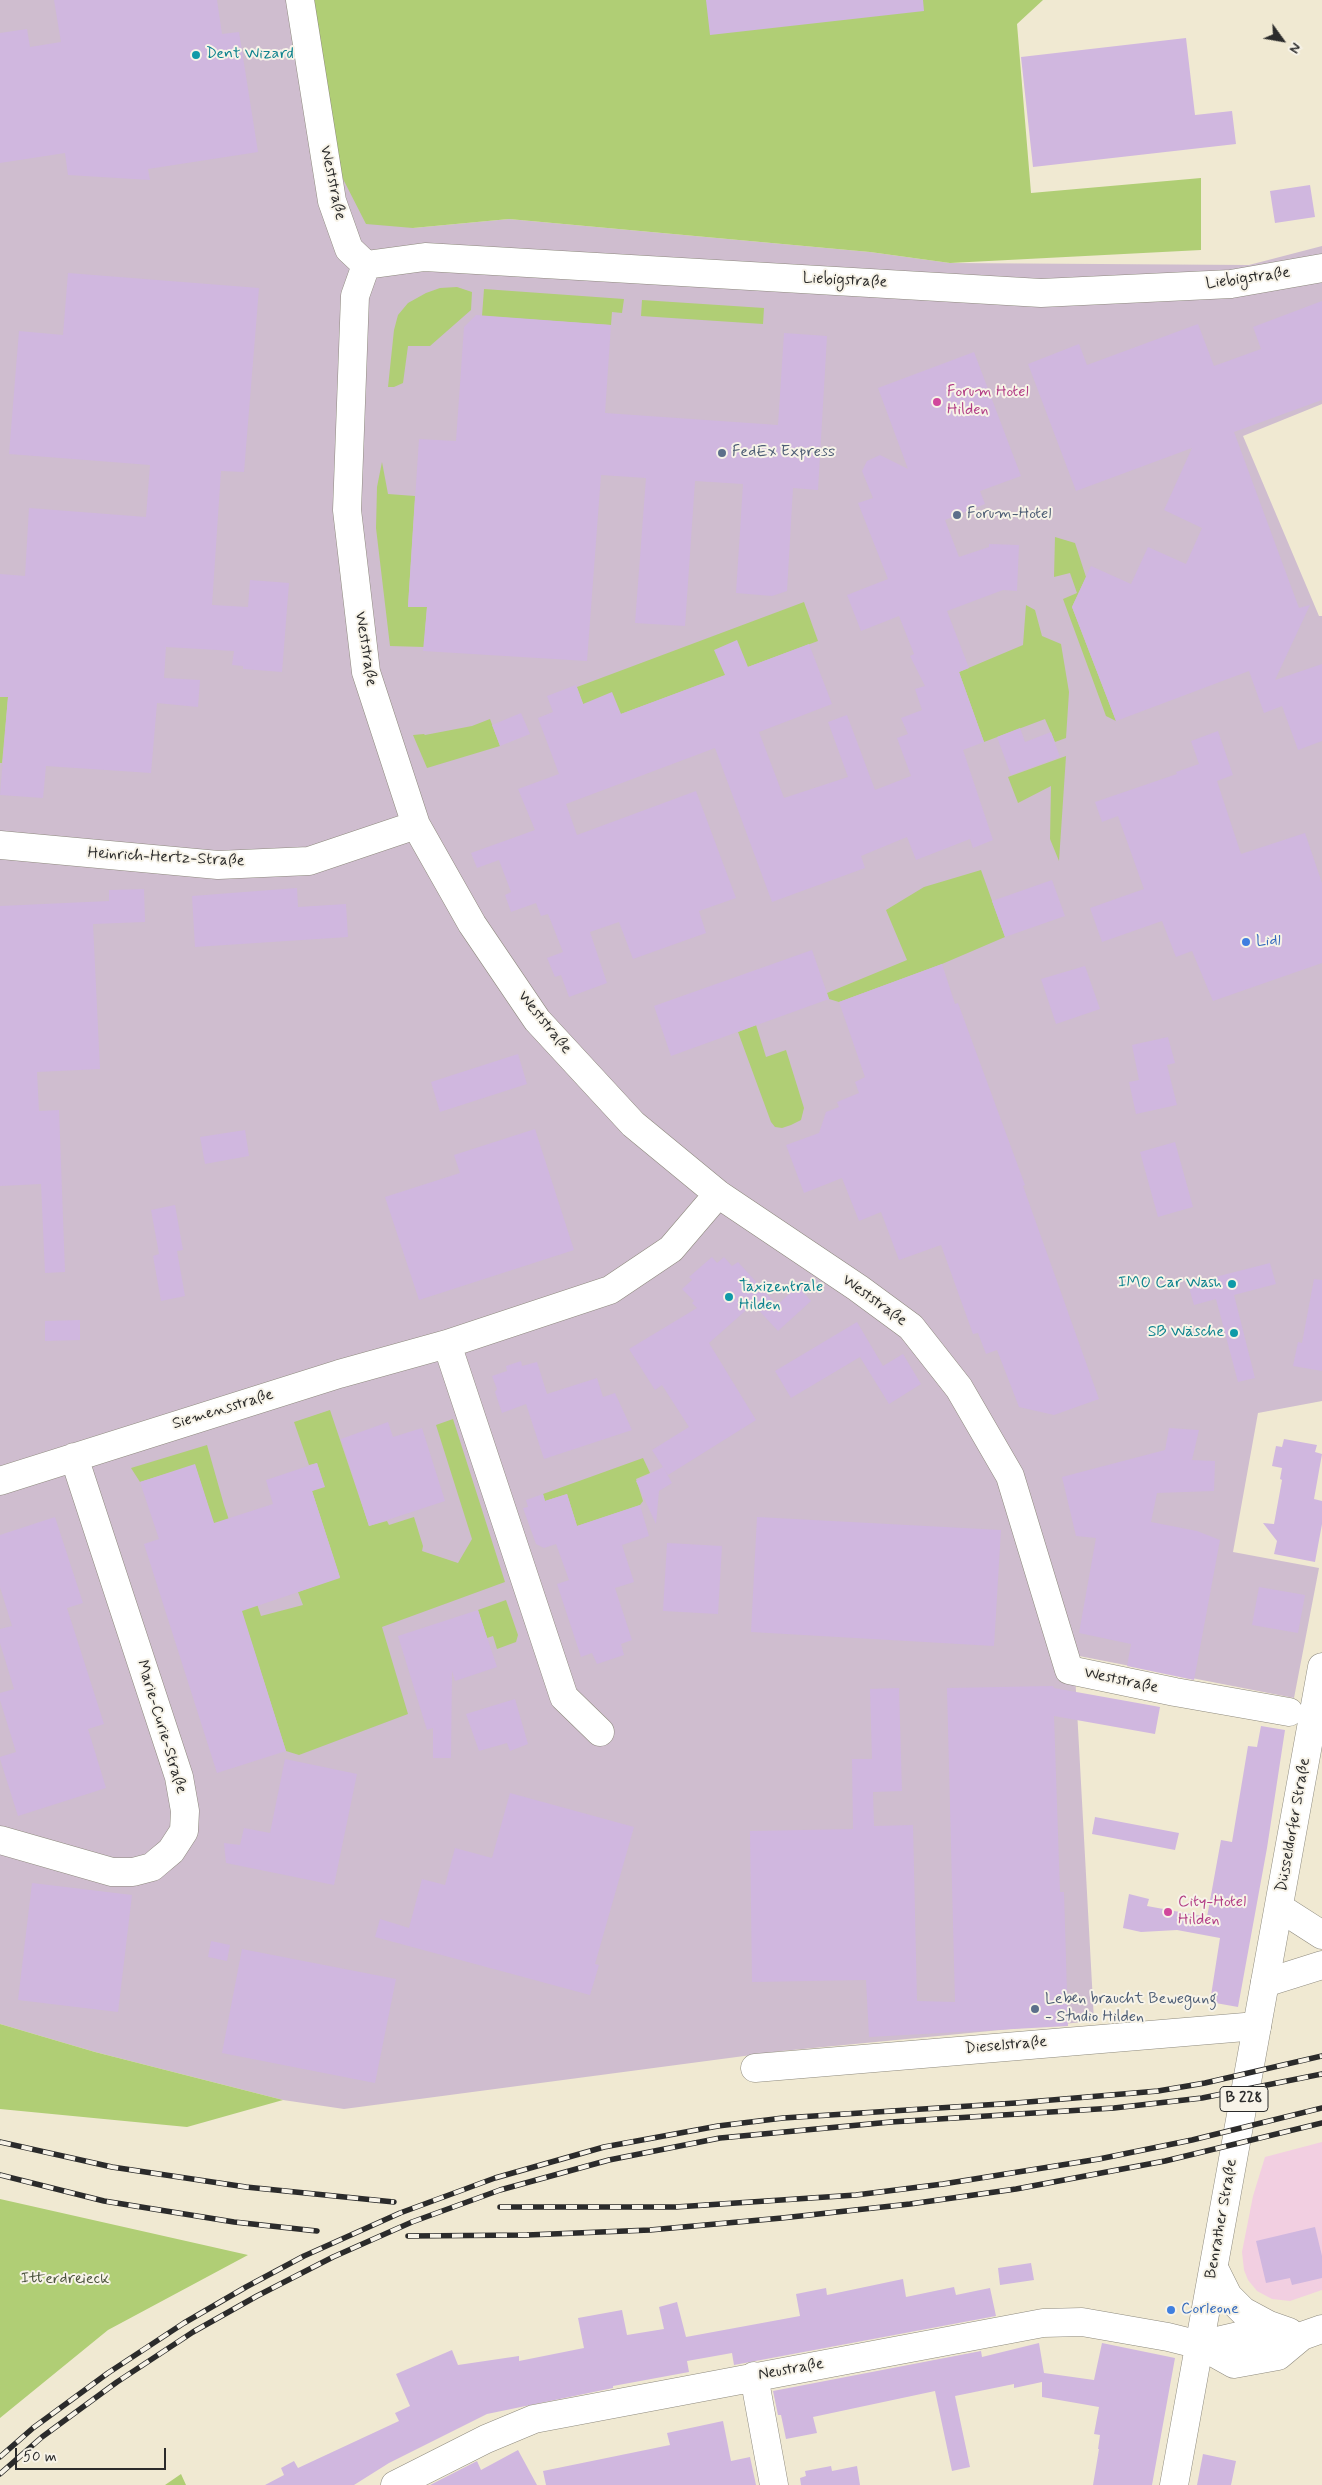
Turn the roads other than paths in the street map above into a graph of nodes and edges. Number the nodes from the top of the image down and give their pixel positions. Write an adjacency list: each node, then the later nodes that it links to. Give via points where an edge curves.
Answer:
1 (300, 0): 2 (street, Weststraße, via 332,201 349,249)
2 (366, 264): 3 (street, Liebigstraße, via 425,257 1041,293 1230,284); 4 (street, Weststraße, via 355,296 347,510 366,672)
3 (1322, 268)
4 (416, 825): 5 (street, Heinrich-Hertz-Straße, via 309,861 218,865); 6 (street, Weststraße, via 472,924 537,1020 633,1124)
5 (0, 845)
6 (718, 1194): 7 (street, Siemensstraße, via 671,1249 610,1290); 11 (street, Weststraße, via 911,1327 959,1388 1010,1476 1069,1670)
7 (447, 1344): 8 (street, Siemensstraße, via 339,1374); 12 (street, via 564,1696)
8 (74, 1457): 9 (street, Siemensstraße); 13 (street, Marie-Curie-Straße, via 179,1777 186,1811 184,1831 171,1851 159,1861 133,1872 112,1872)
9 (0, 1481)
10 (1322, 1667): 14 (street, Düsseldorfer Straße / B 228)
11 (1289, 1712)
12 (600, 1732)
13 (0, 1840)
14 (1280, 1908): 15 (street); 17 (street, Düsseldorfer Straße / B 228)
15 (1322, 1934)
16 (1322, 1965): 17 (street)
17 (1265, 1983): 18 (street, Benrather Straße / B 228)
18 (1258, 2026): 19 (street, Dieselstraße); 20 (street, Benrather Straße / B 228)
19 (755, 2068)
20 (1214, 2268): 21 (street, via 1228,2296 1243,2311 1269,2325); 22 (street, Benrather Straße / B 228)
21 (1312, 2332): 22 (street, Neustraße, via 1278,2356 1234,2364)
22 (1200, 2345): 23 (street, Neustraße, via 1082,2322 1043,2323); 26 (street, Benrather Straße / B 228)
23 (754, 2376): 24 (street, Neustraße, via 534,2420 486,2439); 25 (street)
24 (395, 2485)
25 (774, 2485)
26 (1174, 2485)

